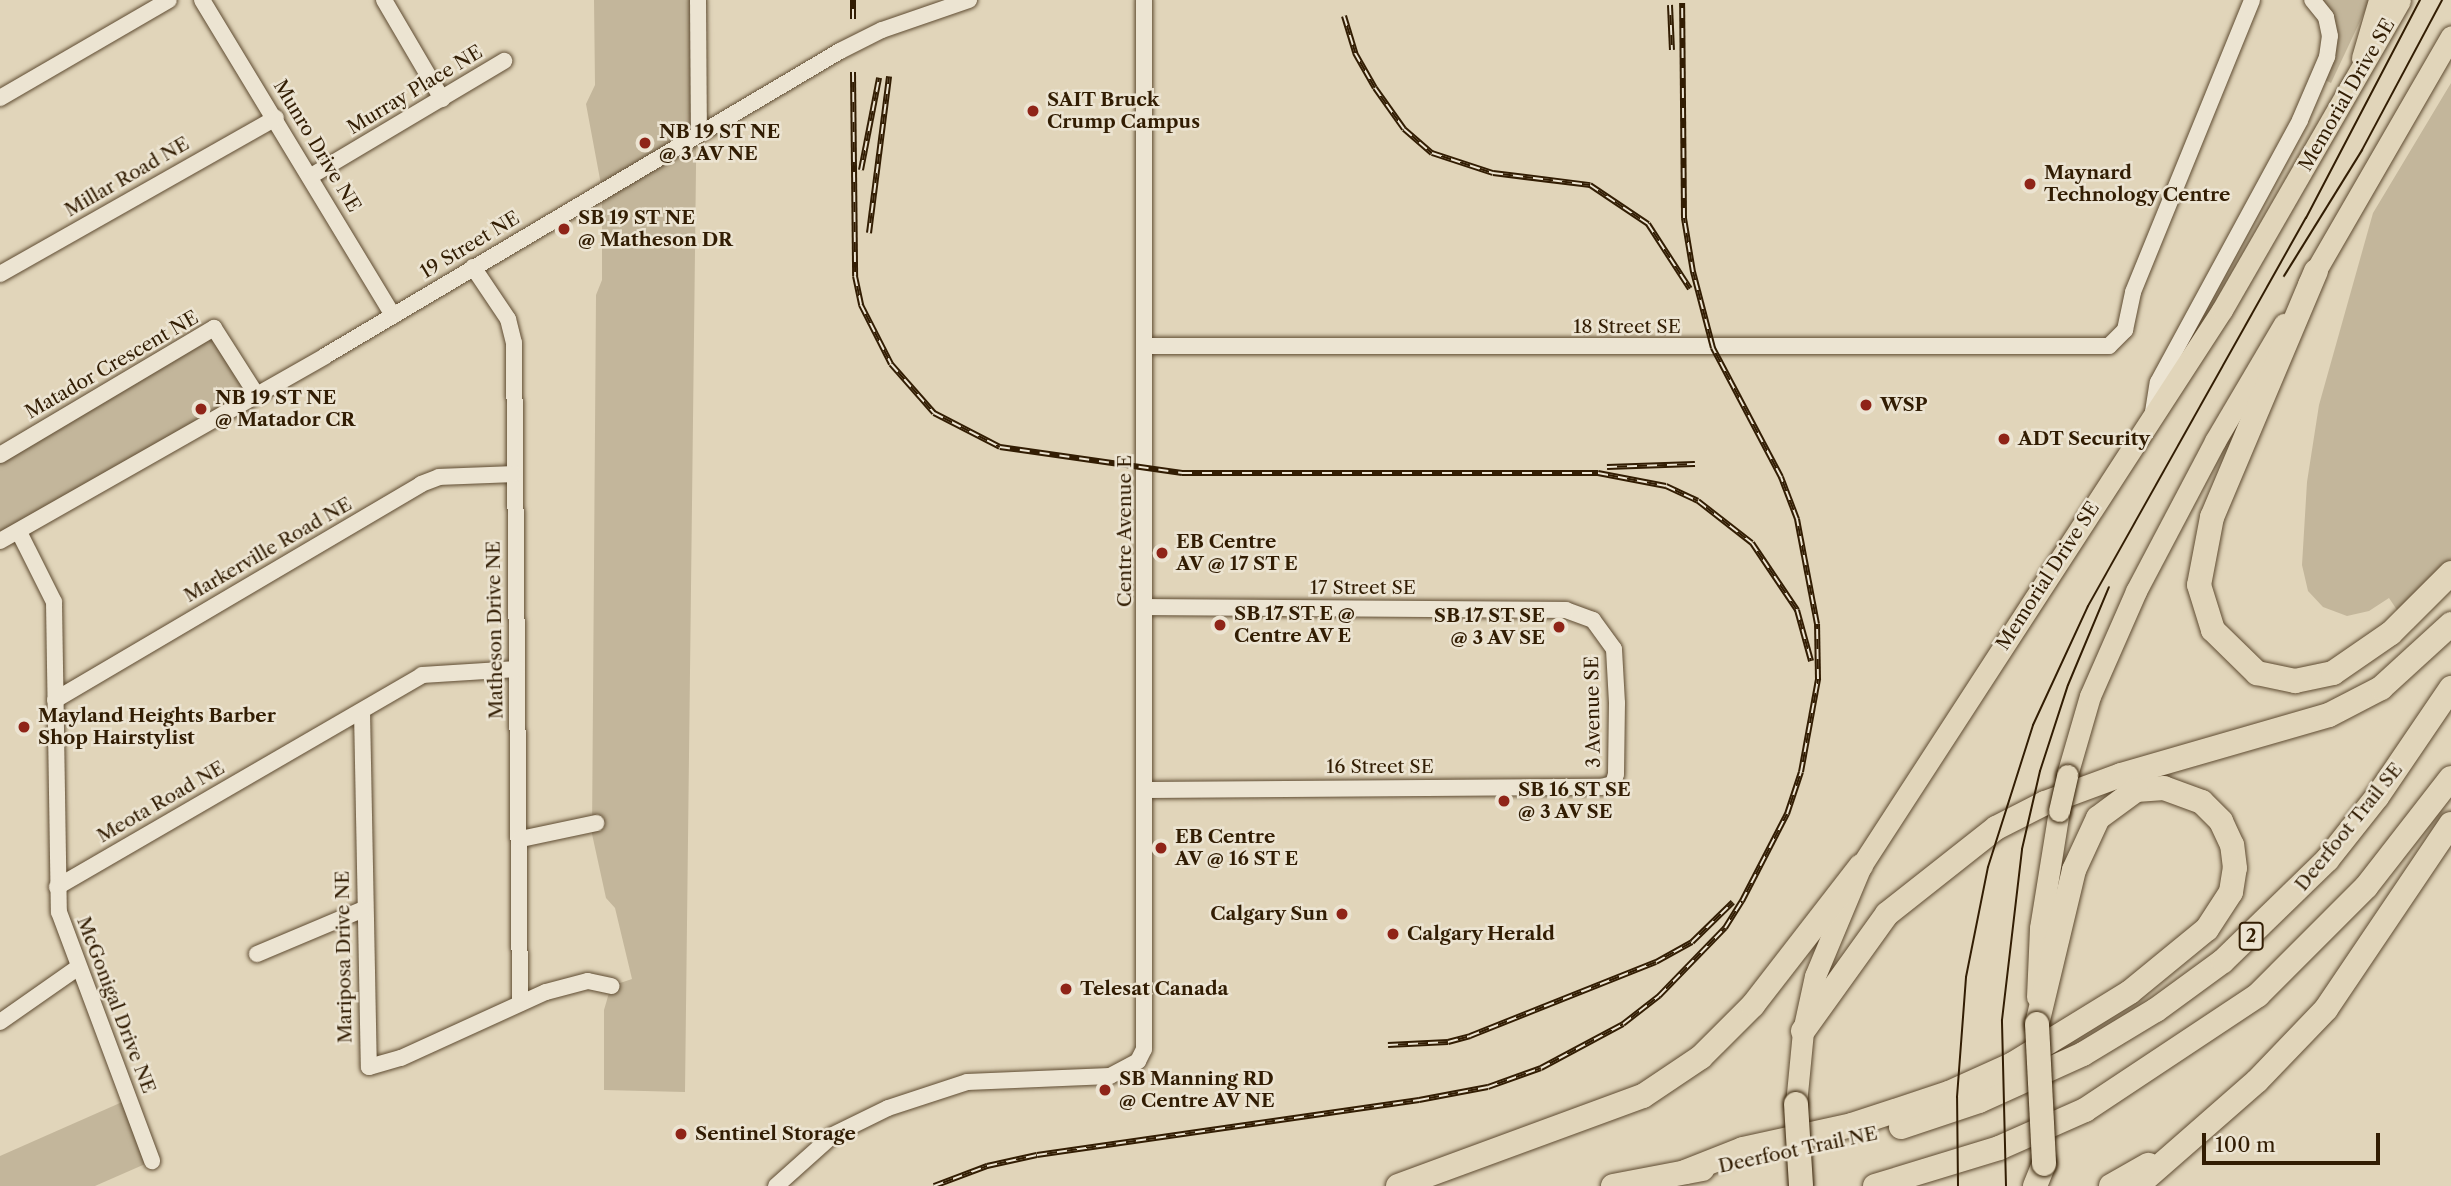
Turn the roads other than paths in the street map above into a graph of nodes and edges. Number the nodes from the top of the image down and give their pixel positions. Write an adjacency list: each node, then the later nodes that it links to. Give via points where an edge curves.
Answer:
1 (169, 0): 14 (street)
2 (202, 0): 16 (street, Munro Drive NE)
3 (384, 0): 15 (street)
4 (698, 0): 17 (street)
5 (969, 0): 17 (street, 19 Street NE, via 882,30)
6 (1144, 0): 23 (street, Centre Avenue E)
7 (2252, 0): 23 (street, 18 Street SE, via 2133,292 2124,330 2109,346)
8 (2312, 0): 25 (street, via 2326,17 2330,36 2327,57 2300,120 2158,382)
9 (2379, 0): 13 (main road)
10 (2400, 0): 13 (main road, Memorial Drive SE)
11 (2451, 36): 20 (main road)
12 (504, 61): 15 (street, Murray Place NE)
13 (2358, 80): 25 (main road, Memorial Drive SE, via 2222,310)
14 (0, 98)
15 (442, 99): 18 (street, Murray Place NE)
16 (276, 118): 18 (street, Munro Drive NE); 21 (street, Millar Road NE)
17 (699, 134): 19 (street, 19 Street NE)
18 (311, 176): 22 (street, Munro Drive NE)
19 (474, 267): 22 (street, 19 Street NE); 27 (street, Matheson Drive NE, via 508,319 514,343)
20 (2316, 271): 30 (highway, via 2212,517 2199,585 2213,630 2257,673 2295,681 2333,673 2391,633); 52 (main road, bridge, via 2215,441 2136,591 2090,696 2059,811 2040,928)
21 (0, 274)
22 (393, 316): 24 (street, 19 Street NE)
23 (1145, 346): 31 (street, Centre Avenue E)
24 (256, 394): 26 (street, Matador Crescent NE, via 214,328); 28 (street, 19 Street NE)
25 (2153, 415): 44 (main road, Memorial Drive SE)
26 (0, 455)
27 (514, 474): 34 (street, Matheson Drive NE); 36 (street, Markerville Road NE, via 439,477 421,484)
28 (19, 532): 29 (street, 19 Street NE); 36 (street, McGonigal Drive NE, via 54,602)
29 (0, 541)
30 (2451, 573)
31 (1147, 607): 32 (street, 17 Street SE, via 1553,608); 40 (street, Centre Avenue E)
32 (1579, 613): 39 (street, 3 Avenue SE, via 1593,620 1614,649 1617,761)
33 (2451, 624): 53 (highway, via 2381,688 2329,715 2121,775 2045,803 1996,828 1887,914)
34 (517, 669): 37 (street, Meota Road NE, via 422,675); 43 (street, Matheson Drive NE)
35 (2451, 688): 54 (highway, Deerfoot Trail SE / 2, via 2350,832 2250,938 2112,1038)
36 (55, 700): 45 (street, McGonigal Drive NE)
37 (362, 711): 45 (street, Meota Road NE); 46 (street, Mariposa Drive NE)
38 (2451, 778): 66 (highway, via 2366,887 2258,995 2085,1110 1999,1148)
39 (1613, 784): 40 (street, 16 Street SE)
40 (1147, 790): 61 (street, Centre Avenue E, via 1147,1034 1139,1061 1110,1076 945,1087 852,1122)
41 (596, 823): 43 (street)
42 (2451, 824): 56 (highway, via 2326,1009 2239,1098)
43 (520, 839): 50 (street, Matheson Drive NE)
44 (1861, 866): 53 (main road, Memorial Drive SE, via 1823,948); 62 (highway, via 1753,1005 1701,1057 1643,1096)
45 (57, 887): 48 (street, McGonigal Drive NE, via 59,912)
46 (364, 909): 47 (street); 50 (street, Mariposa Drive NE, via 369,1067 401,1058)
47 (257, 954)
48 (77, 968): 51 (street); 58 (street, McGonigal Drive NE)
49 (611, 986): 50 (street, Mariposa Drive NE, via 588,981)
50 (520, 1003)
51 (0, 1022)
52 (2037, 1024): 59 (highway, via 2074,870 2098,818 2136,790 2164,788 2202,802 2221,821 2232,845 2231,892 2207,929 2130,992 2013,1064 1950,1093 1852,1125 1743,1149); 60 (highway, bridge)
53 (1804, 1031): 55 (main road, Memorial Drive SE)
54 (1979, 1101): 59 (highway, Deerfoot Trail NE / 2, via 1817,1149)
55 (1796, 1104): 57 (highway, Memorial Drive SE, bridge)
56 (2173, 1151): 67 (highway); 68 (highway)
57 (1798, 1158): 64 (highway, Memorial Drive SE, bridge); 65 (highway, bridge)
58 (152, 1161)
59 (1685, 1172): 63 (highway, Deerfoot Trail NE / 2)
60 (2042, 1179)
61 (776, 1186)
62 (1398, 1186)
63 (1613, 1186)
64 (1801, 1186)
65 (1811, 1186)
66 (1874, 1186)
67 (2110, 1186)
68 (2137, 1186)

